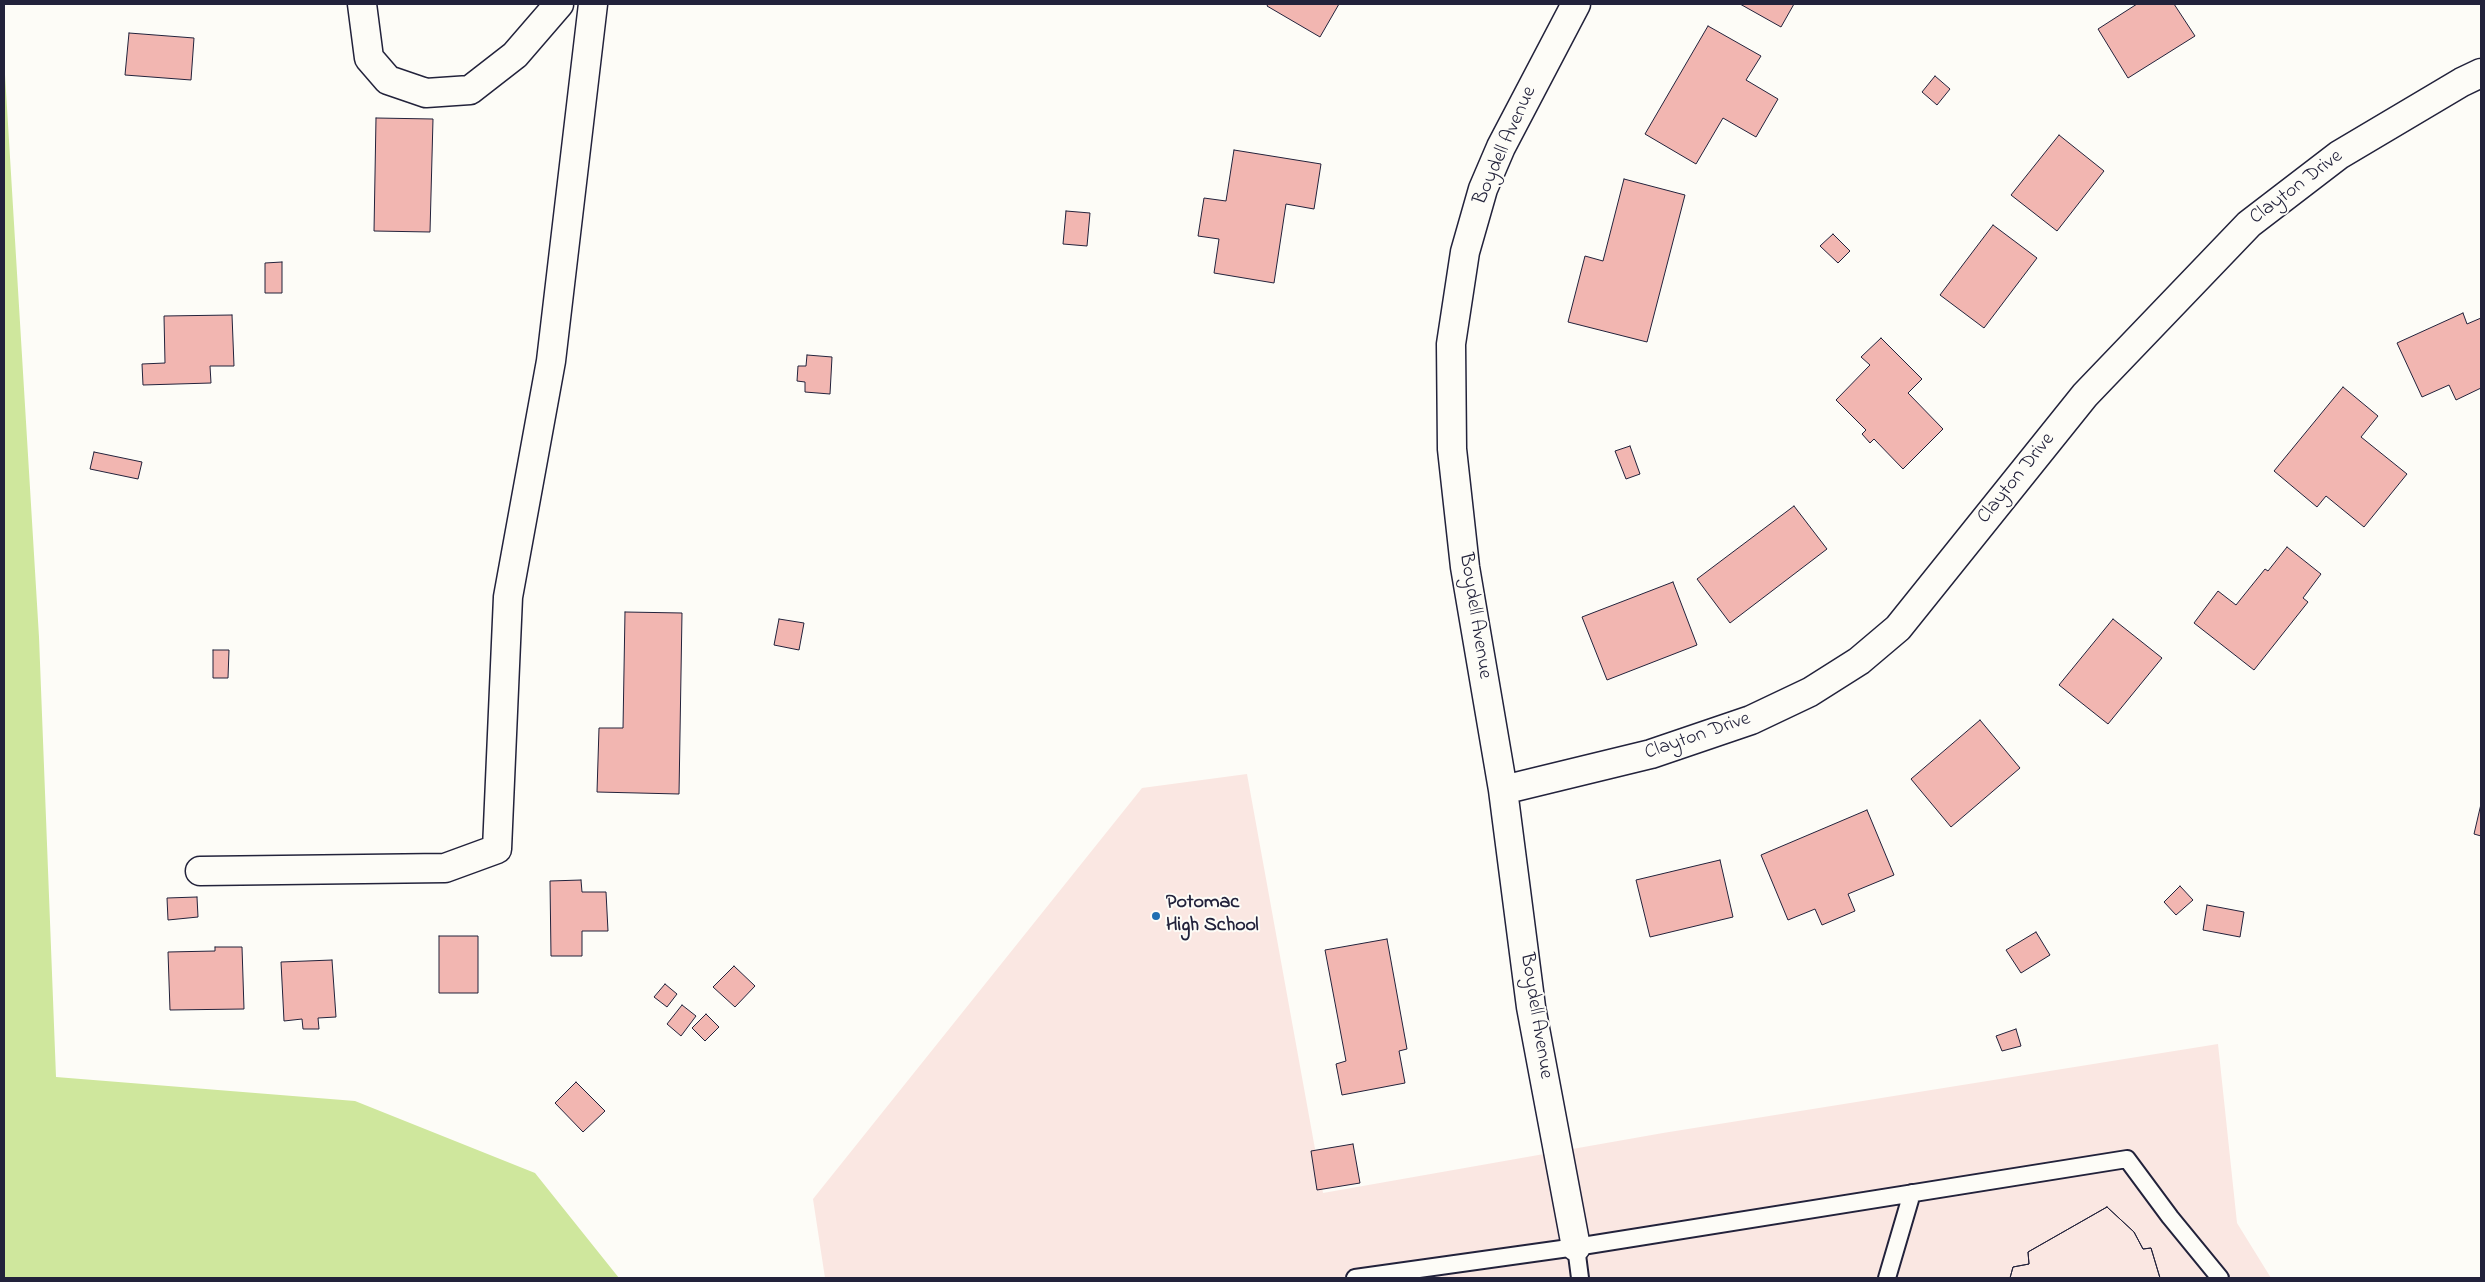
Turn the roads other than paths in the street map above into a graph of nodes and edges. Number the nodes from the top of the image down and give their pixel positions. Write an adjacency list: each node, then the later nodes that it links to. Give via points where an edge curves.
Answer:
1 (362, 4): 2 (street, via 369,58 388,80 426,93 470,90 515,56)
2 (559, 4)
3 (593, 4): 7 (street, via 551,361 508,597 497,849 445,868)
4 (1576, 4): 6 (street, Boydell Avenue, via 1483,189 1465,252 1451,344 1452,449 1465,567)
5 (2481, 73): 6 (street, Clayton Drive, via 2338,155 2249,224 2085,395 1898,628 1859,661 1810,692 1751,720 1651,754)
6 (1503, 790): 9 (street, Boydell Avenue, via 1531,1006)
7 (200, 871)
8 (1912, 1193): 9 (lane); 12 (lane); 13 (lane, via 2127,1159)
9 (1576, 1247): 10 (lane); 11 (lane)
10 (1356, 1278)
11 (1580, 1278)
12 (1887, 1278)
13 (2220, 1278)

